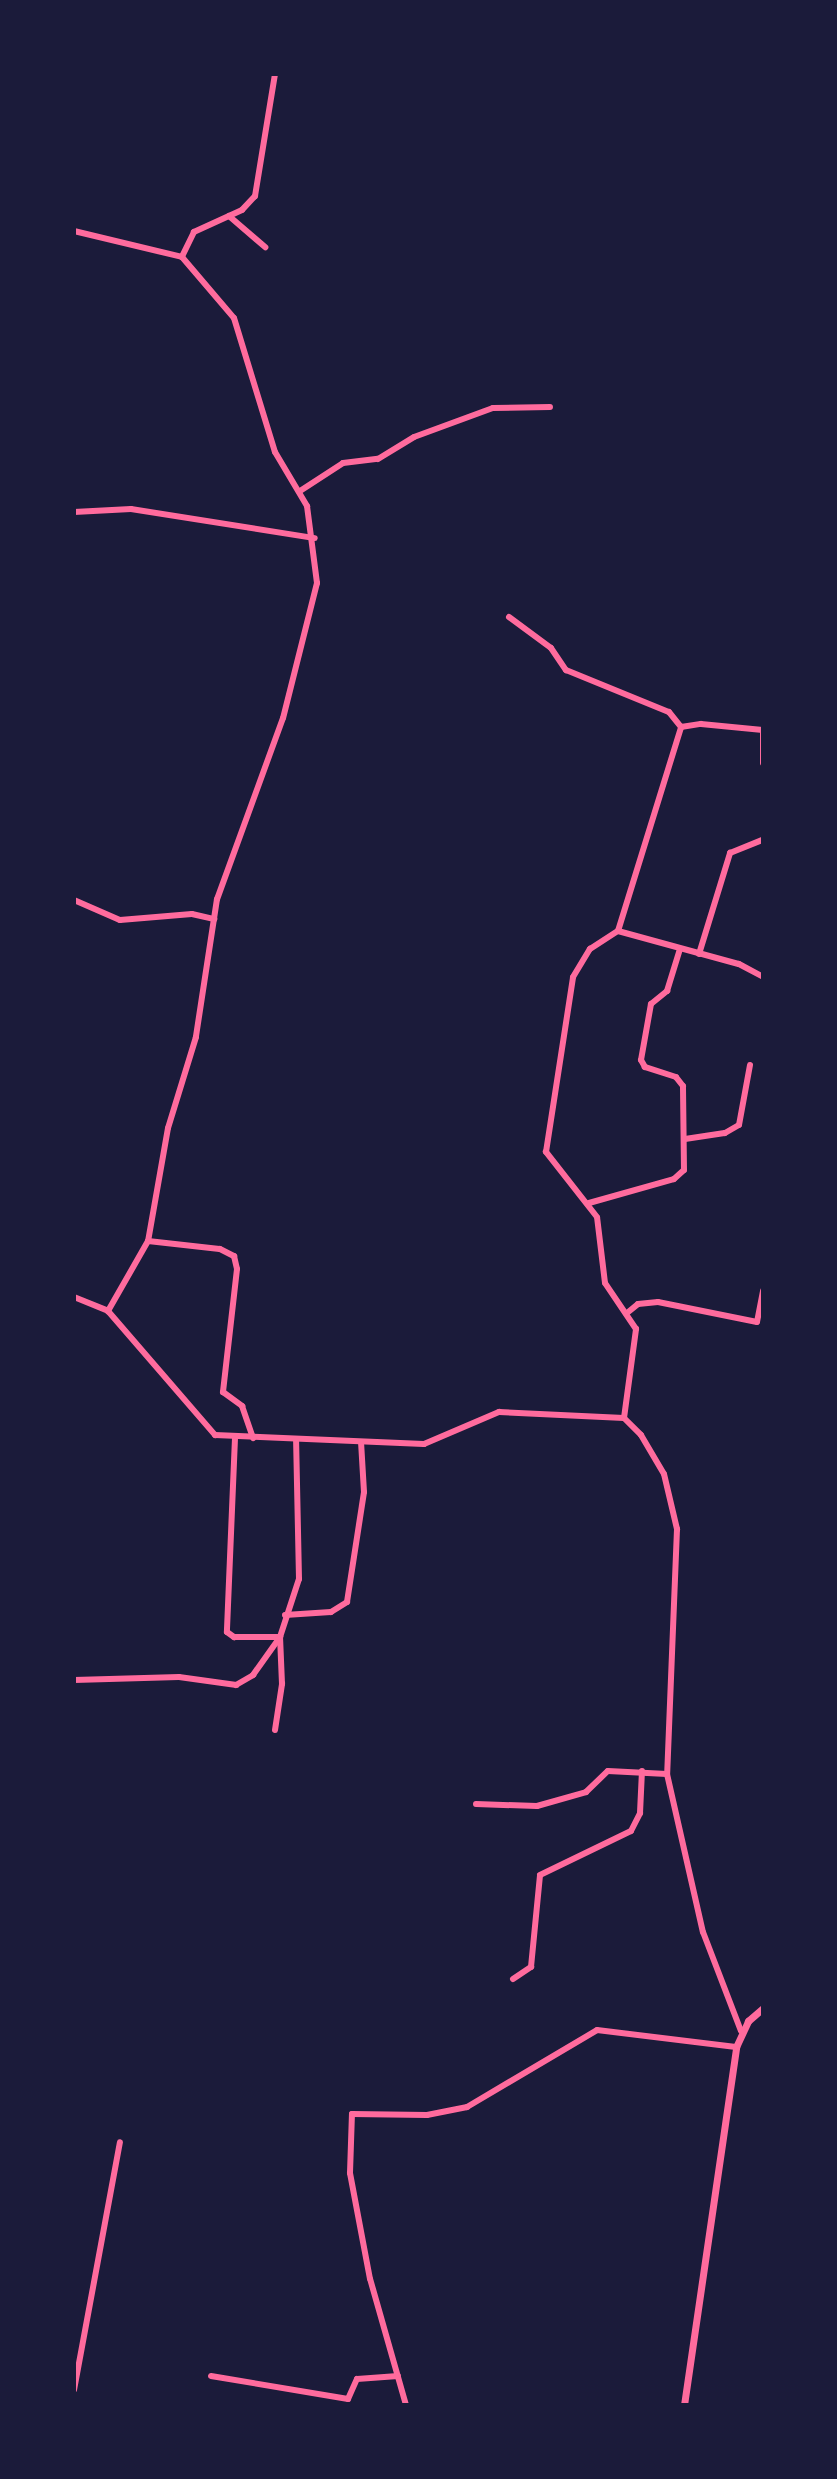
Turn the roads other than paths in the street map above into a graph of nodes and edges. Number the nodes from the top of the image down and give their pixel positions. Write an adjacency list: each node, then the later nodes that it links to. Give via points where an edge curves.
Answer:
1 (275, 74): 2 (street, via 259,186 250,204)
2 (229, 216): 4 (street); 5 (street, via 194,232)
3 (74, 231): 5 (street)
4 (265, 247)
5 (182, 257): 7 (street, via 234,318 270,439)
6 (550, 407): 7 (street, via 493,408 414,437 378,459 343,463)
7 (300, 491): 9 (street)
8 (74, 512): 9 (street, via 131,509)
9 (315, 538): 16 (street, via 317,583 306,643)
10 (509, 617): 11 (street, via 551,648 566,670 669,712)
11 (681, 727): 12 (street); 17 (street)
12 (763, 730): 13 (street)
13 (763, 763)
14 (763, 840): 19 (street, via 730,853)
15 (74, 900): 16 (street, via 120,920 192,914)
16 (214, 919): 24 (street, via 196,1037 168,1128)
17 (618, 931): 18 (street); 23 (street, via 590,949 573,977 546,1145 548,1158)
18 (680, 949): 19 (street); 22 (street, via 667,991 651,1004 641,1060 645,1067 681,1081)
19 (699, 954): 20 (street, via 739,964)
20 (763, 977)
21 (750, 1065): 22 (street, via 739,1125 725,1133)
22 (685, 1139): 23 (street, via 681,1175)
23 (589, 1203): 28 (street, via 602,1229 605,1283)
24 (148, 1241): 27 (street); 31 (street, via 220,1249 234,1256 237,1269 223,1392 242,1406)
25 (763, 1291): 28 (street, via 757,1322 658,1302 638,1304)
26 (74, 1297): 27 (street)
27 (108, 1311): 30 (street, via 204,1427)
28 (627, 1313): 29 (street, via 637,1340)
29 (624, 1418): 33 (street, via 499,1412 434,1443); 39 (street, via 658,1460 677,1529)
30 (235, 1438): 31 (street); 35 (street, via 227,1632 234,1637)
31 (253, 1438): 32 (street)
32 (296, 1440): 33 (street); 34 (street, via 299,1579)
33 (361, 1442): 34 (street, via 364,1492 347,1602 331,1612)
34 (285, 1615): 35 (street)
35 (280, 1637): 36 (street, via 253,1675 236,1685 179,1677); 37 (street, via 282,1684)
36 (74, 1680)
37 (275, 1730)
38 (642, 1771): 39 (street); 40 (street, via 608,1771 586,1792 537,1806); 41 (street, via 640,1813 631,1831 540,1875 531,1967)
39 (667, 1774): 43 (street, via 703,1932)
40 (476, 1804)
41 (513, 1979)
42 (763, 2008): 43 (street)
43 (741, 2031): 44 (street)
44 (736, 2047): 47 (street, via 615,2030 589,2032 467,2107 427,2115 352,2114 350,2173 370,2279); 50 (street)
45 (120, 2142): 48 (street)
46 (211, 2376): 47 (street, via 348,2399 357,2379)
47 (398, 2376): 49 (street)
48 (74, 2390)
49 (406, 2405)
50 (684, 2405)

